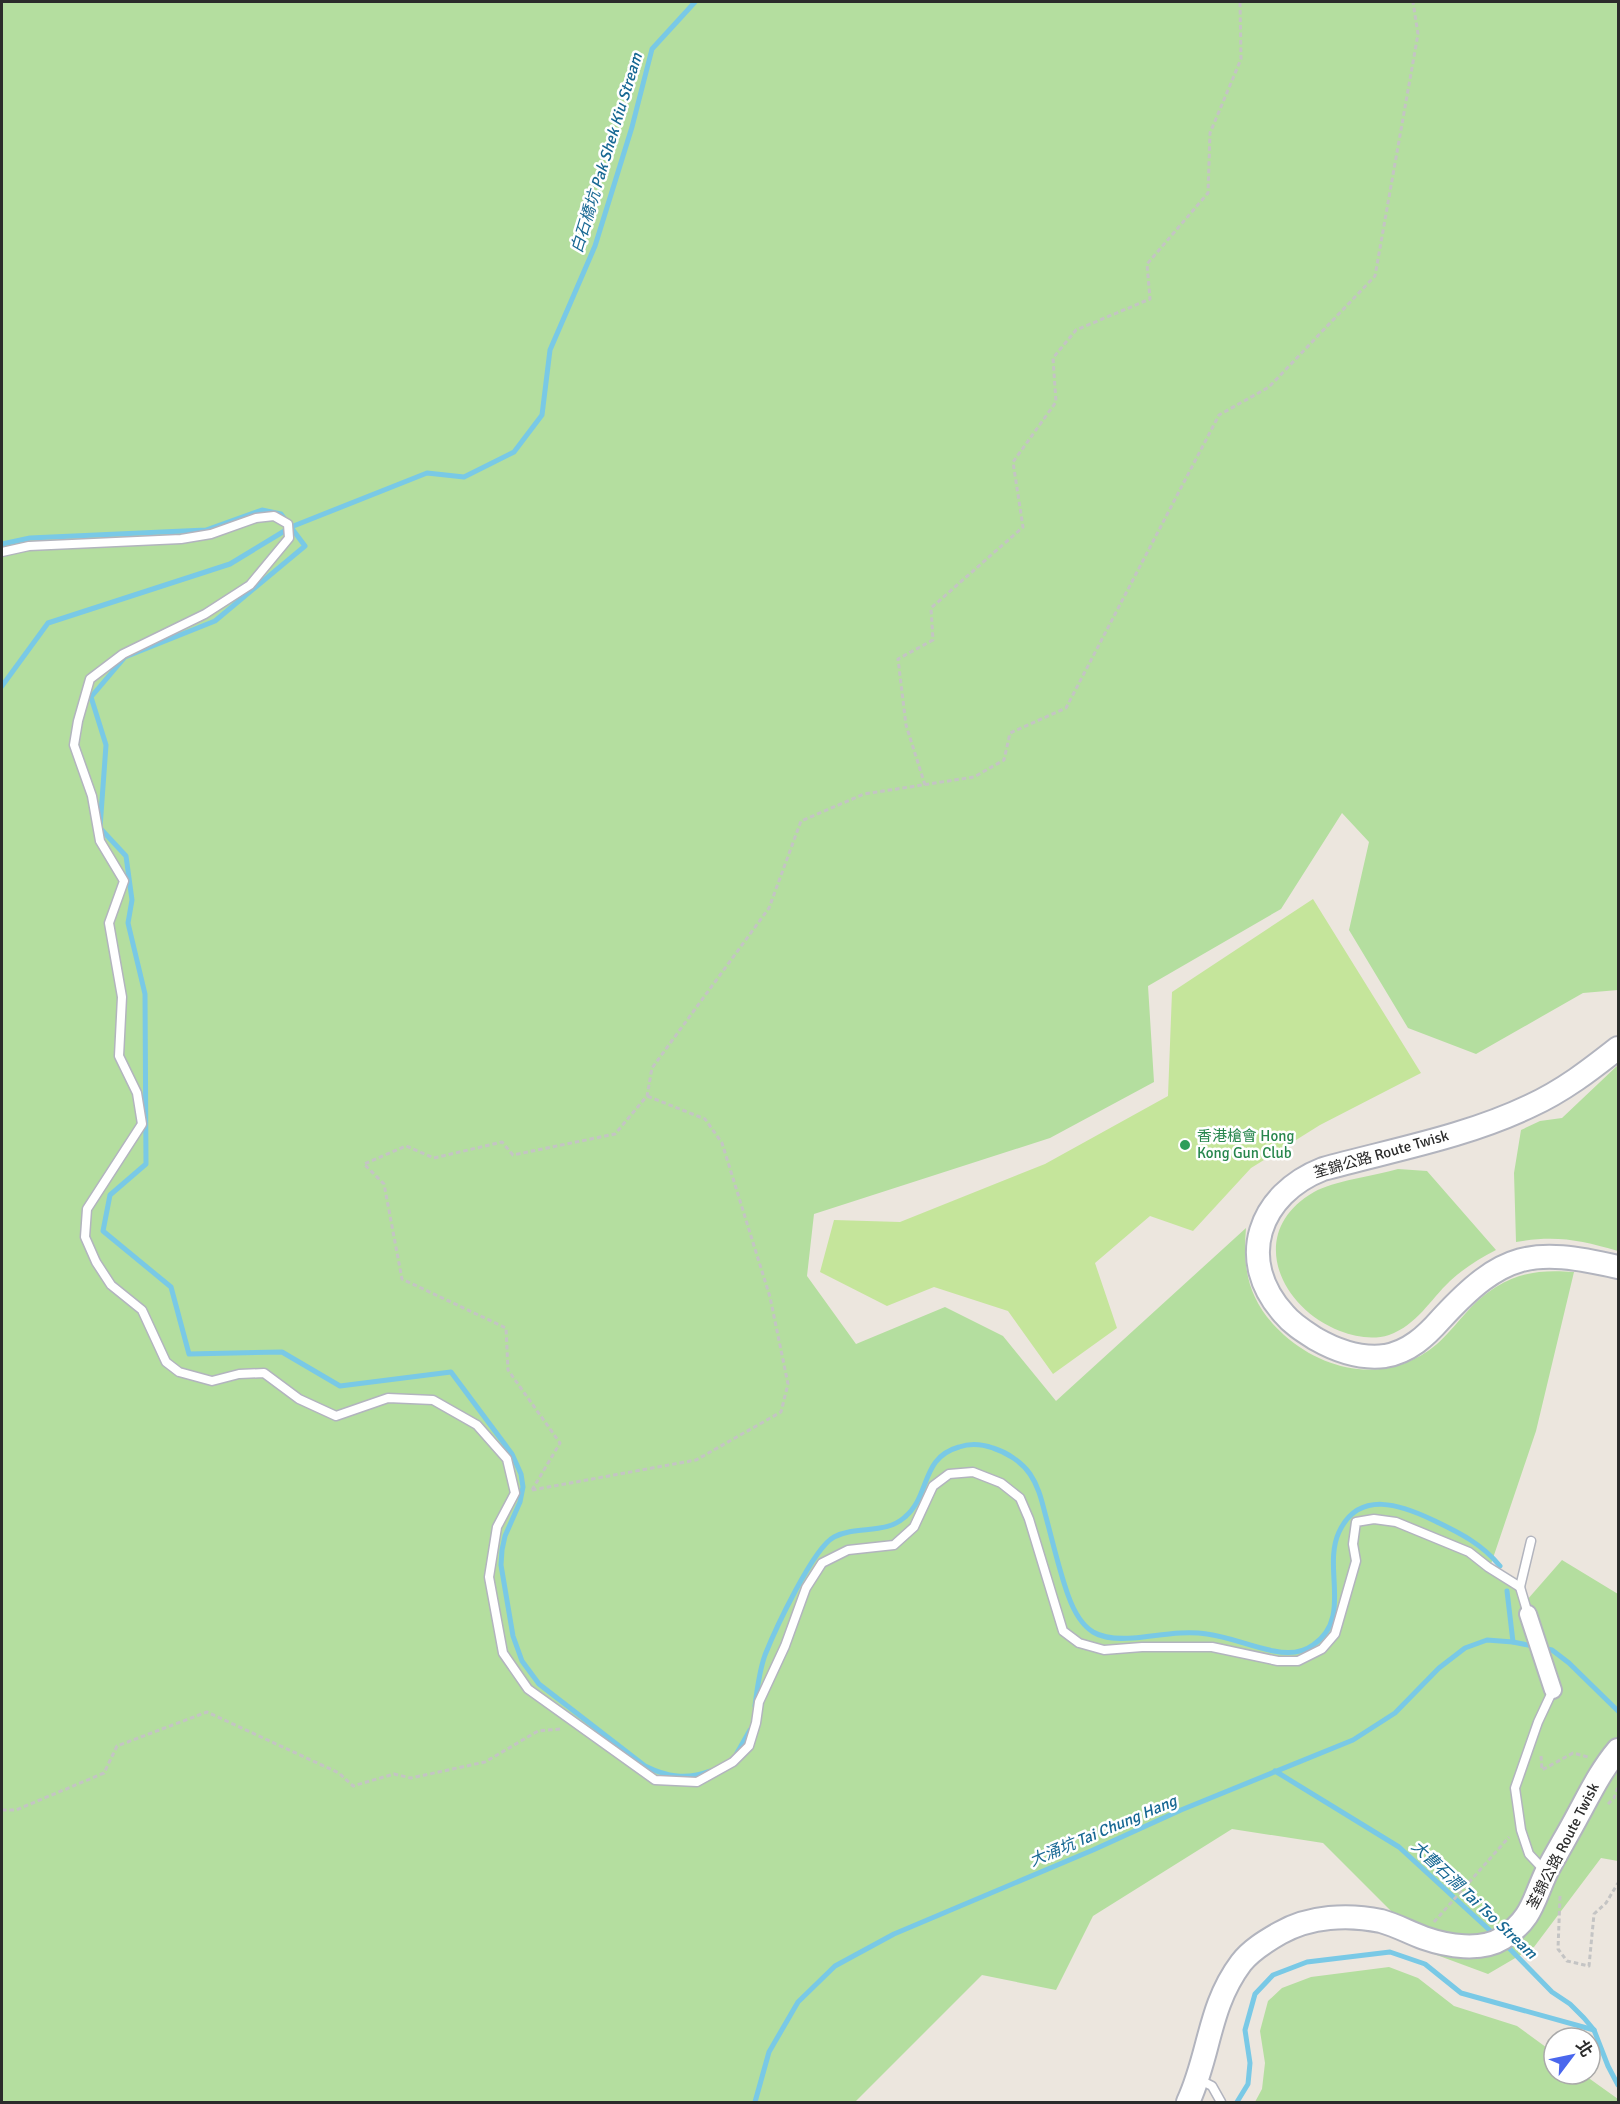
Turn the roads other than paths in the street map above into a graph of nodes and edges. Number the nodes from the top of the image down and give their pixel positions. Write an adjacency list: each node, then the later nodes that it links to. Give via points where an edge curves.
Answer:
1 (2, 552): 5 (lane, via 29,546 181,539 274,516 288,524 289,538 250,585 205,614 123,654 90,679 78,721 74,745 92,796 100,841 124,880 109,923 122,998 119,1056 137,1093 142,1124 87,1209 85,1237 111,1285 142,1310 166,1362 179,1372 213,1381 264,1373 299,1399 336,1416 388,1398 433,1400 477,1425 507,1459 515,1493 497,1527 489,1577 503,1653 528,1689 655,1780 697,1782 734,1762 749,1746 759,1702 806,1588 822,1563 848,1550 894,1545 914,1527 933,1486 949,1474 973,1473 1001,1483 1020,1498 1063,1631 1079,1643 1104,1650 1212,1647 1278,1661 1298,1661 1322,1649 1335,1634 1356,1561 1356,1522 1374,1519 1396,1522 1469,1552)
2 (1618, 1048): 3 (main road, 荃錦公路 Route Twisk, via 1558,1092 1506,1117 1306,1176 1284,1192 1270,1209 1260,1232 1258,1252 1261,1274 1271,1298 1284,1315 1323,1343 1373,1357 1410,1347 1473,1287 1512,1263 1556,1256)
3 (1618, 1267)
4 (1531, 1540): 5 (lane)
5 (1520, 1587): 6 (lane)
6 (1528, 1614): 7 (street)
7 (1553, 1690): 9 (lane, via 1515,1788 1529,1854)
8 (1609, 1761): 9 (main road, 荃錦公路 Route Twisk)
9 (1553, 1880): 10 (main road, 荃錦公路 Route Twisk, via 1516,1928 1501,1939 1478,1946 1448,1945 1383,1922 1345,1917 1293,1926 1264,1941 1242,1961 1220,1998)
10 (1198, 2079): 11 (main road, 荃錦公路 Route Twisk); 12 (lane, via 1212,2086)
11 (1188, 2103)
12 (1221, 2103)

